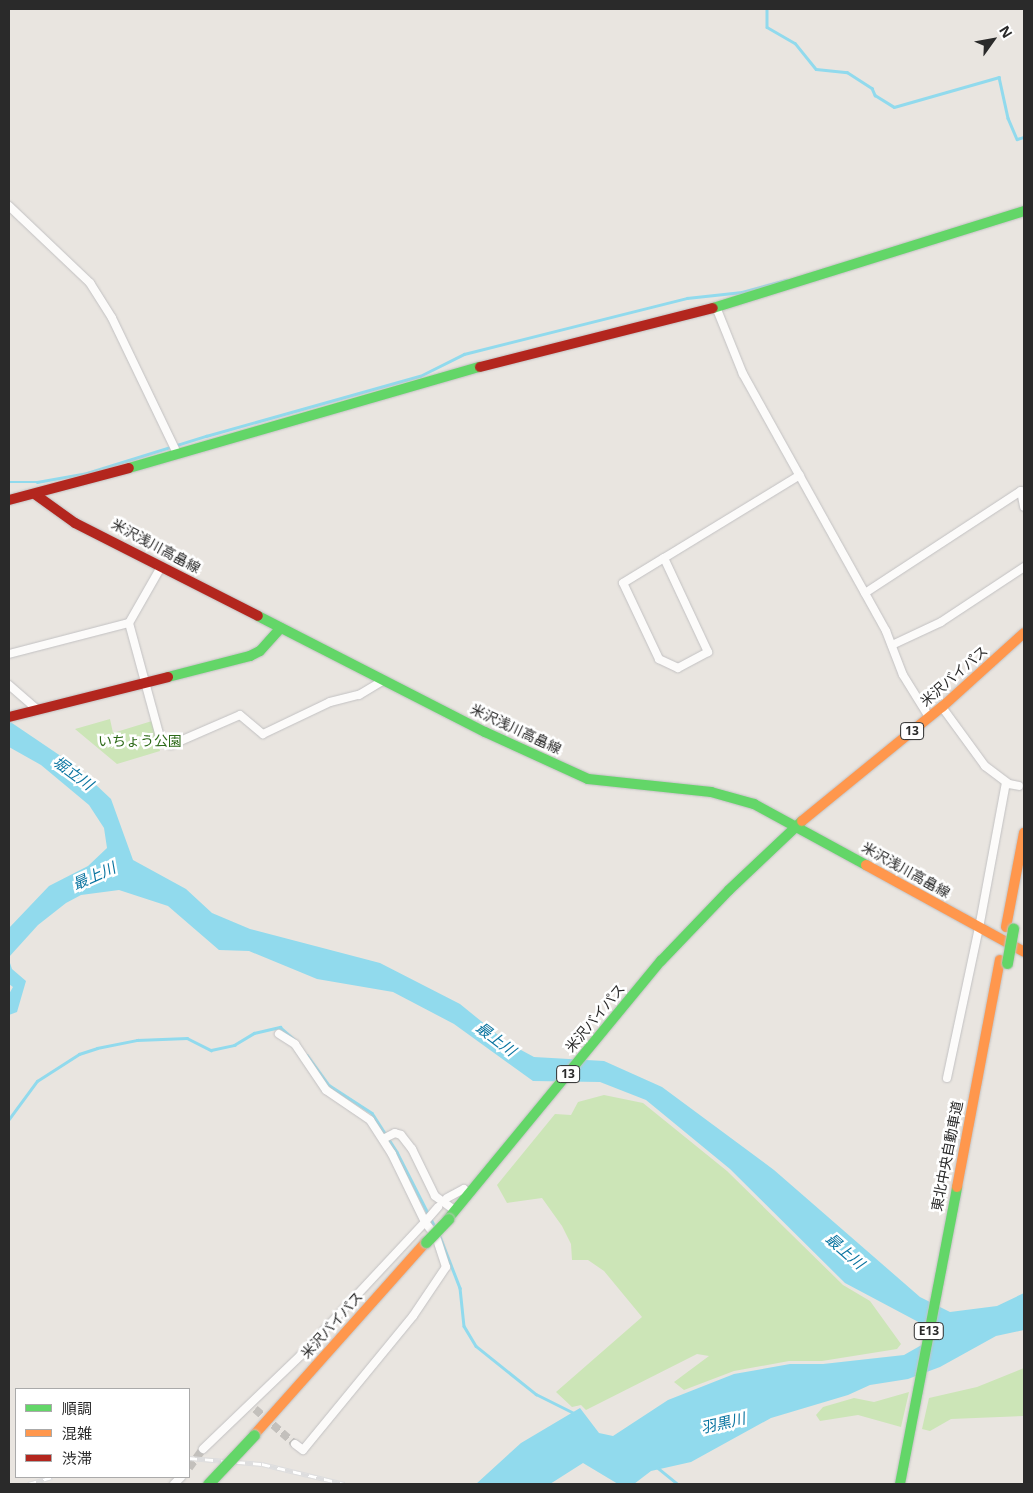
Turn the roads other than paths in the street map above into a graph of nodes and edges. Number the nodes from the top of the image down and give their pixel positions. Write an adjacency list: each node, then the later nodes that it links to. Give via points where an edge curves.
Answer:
1 (9, 206): 4 (street, via 90,283 112,318)
2 (1024, 210): 3 (main road)
3 (716, 307): 4 (main road, via 442,377); 5 (street, via 744,374)
4 (177, 453): 6 (main road)
5 (800, 475): 9 (street); 12 (street)
6 (36, 495): 7 (main road); 10 (main road, 米沢浅川高畠線, via 75,523)
7 (9, 500)
8 (1024, 507): 12 (street, via 1021,491)
9 (664, 558): 9 (street, via 623,583 659,659 678,668 708,652)
10 (161, 566): 13 (street); 14 (main road, 米沢浅川高畠線)
11 (1024, 567): 16 (street, via 941,622)
12 (865, 593): 16 (street)
13 (129, 623): 17 (street); 19 (street)
14 (281, 628): 18 (main road, 米沢浅川高畠線); 19 (main road, via 260,651 250,656)
15 (1024, 633): 21 (main road, 米沢バイパス / 13)
16 (892, 645): 24 (street, via 903,675)
17 (9, 654)
18 (382, 681): 19 (street, via 358,695 330,702 263,734 240,715 171,746 161,741); 27 (main road, 米沢浅川高畠線, via 588,779 722,794 754,804)
19 (147, 682): 22 (main road)
20 (9, 685): 22 (street)
21 (942, 707): 24 (main road, 米沢バイパス / 13); 25 (street, via 985,766)
22 (31, 711): 23 (main road)
23 (9, 717)
24 (929, 717): 27 (main road, 米沢バイパス / 13)
25 (1006, 782): 26 (street); 30 (street)
26 (1019, 786)
27 (796, 826): 30 (main road, 米沢浅川高畠線); 37 (main road, 米沢バイパス / 13, via 661,961)
28 (1024, 833): 31 (main road, 東北中央自動車道 / E13)
29 (1024, 873): 31 (main road, 東北中央自動車道 / E13)
30 (979, 928): 32 (main road, 米沢浅川高畠線); 34 (street)
31 (1010, 928): 36 (main road, 東北中央自動車道 / E13, bridge)
32 (1024, 952)
33 (279, 1034): 35 (street, via 295,1044 326,1090 366,1116)
34 (947, 1078)
35 (386, 1137): 40 (street, via 402,1135 435,1196); 41 (street)
36 (962, 1178): 47 (main road, 東北中央自動車道 / E13); 48 (main road, 東北中央自動車道 / E13)
37 (471, 1189): 38 (street); 40 (main road, 米沢バイパス / 13)
38 (447, 1198)
39 (437, 1209): 41 (street)
40 (451, 1215): 43 (main road, 米沢バイパス / 13, bridge)
41 (426, 1221): 42 (street); 45 (street, via 253,1407)
42 (431, 1230)
43 (432, 1241): 44 (street, via 446,1267 413,1316 303,1450); 46 (main road, 米沢バイパス / 13, bridge)
44 (295, 1444)
45 (203, 1448)
46 (208, 1484)
47 (900, 1484)
48 (906, 1484)

